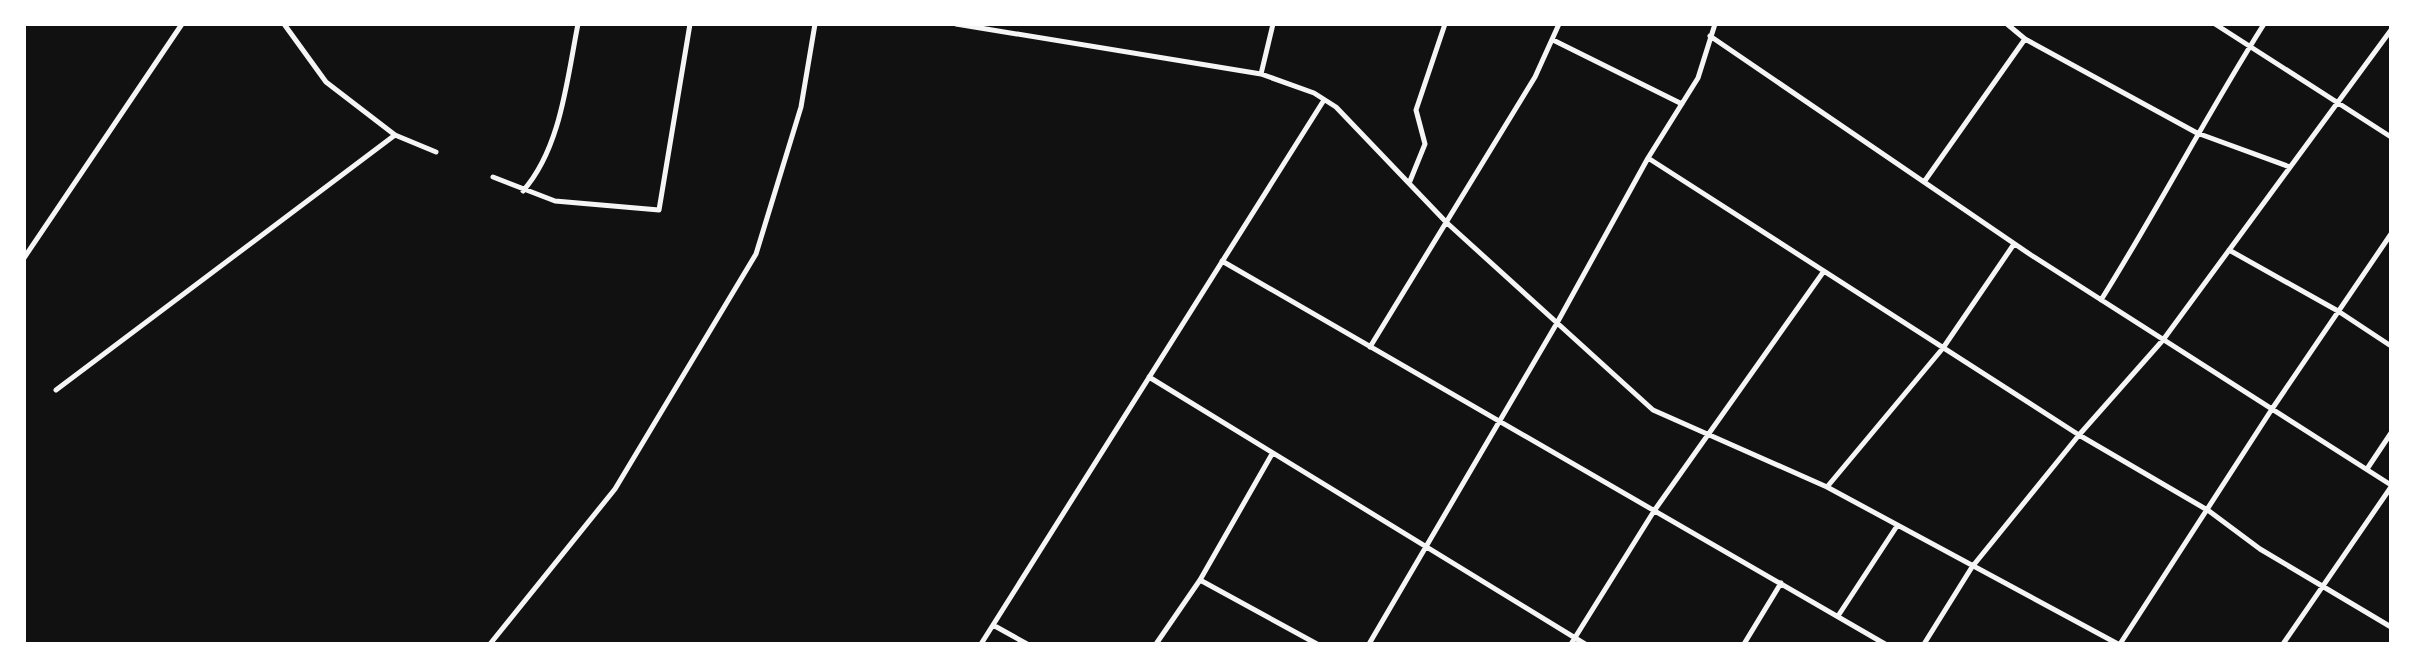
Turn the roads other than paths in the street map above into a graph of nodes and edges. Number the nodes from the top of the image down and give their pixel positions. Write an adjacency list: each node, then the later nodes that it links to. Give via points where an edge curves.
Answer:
1 (182, 24): 39 (street)
2 (284, 24): 26 (street, via 326,82)
3 (578, 24): 34 (street, via 542,170)
4 (690, 24): 34 (street, via 659,210 555,201)
5 (815, 24): 72 (street, via 801,107 756,254 615,489)
6 (956, 24): 16 (street)
7 (1013, 24): 16 (street)
8 (1273, 24): 21 (street)
9 (1445, 24): 32 (street, via 1416,110 1425,144)
10 (1559, 24): 19 (street)
11 (1715, 24): 17 (street)
12 (2007, 24): 18 (street)
13 (2215, 24): 20 (street)
14 (2264, 24): 20 (street)
15 (2391, 30): 23 (street)
16 (1011, 33): 21 (street)
17 (1710, 36): 24 (street, via 1698,78); 33 (street)
18 (2025, 39): 25 (street); 33 (street)
19 (1553, 40): 24 (street); 35 (street)
20 (2251, 46): 23 (street); 25 (street)
21 (1261, 74): 22 (street)
22 (1324, 99): 32 (street); 40 (street)
23 (2339, 101): 27 (street); 30 (street)
24 (1682, 104): 29 (street)
25 (2197, 133): 30 (street); 42 (street, via 2158,209)
26 (395, 135): 28 (street); 50 (street)
27 (2391, 137)
28 (436, 152)
29 (1648, 158): 41 (street); 44 (street)
30 (2290, 167): 38 (street)
31 (493, 177): 34 (street)
32 (1410, 181): 35 (street)
33 (1924, 182): 37 (street)
34 (523, 192)
35 (1446, 222): 44 (street); 47 (street)
36 (2391, 234): 43 (street)
37 (2015, 244): 42 (street); 48 (street)
38 (2229, 250): 43 (street); 45 (street)
39 (24, 258)
40 (1222, 261): 47 (street); 49 (street)
41 (1824, 271): 48 (street); 54 (street)
42 (2101, 300): 45 (street)
43 (2338, 311): 46 (street); 51 (street)
44 (1557, 323): 52 (street); 54 (street, via 1653,410)
45 (2163, 340): 51 (street); 55 (street)
46 (2391, 346)
47 (1370, 347): 52 (street)
48 (1943, 348): 55 (street); 59 (street)
49 (1149, 377): 56 (street); 69 (street)
50 (56, 390)
51 (2272, 409): 57 (street); 61 (street)
52 (1501, 420): 60 (street); 63 (street)
53 (2391, 433): 57 (street)
54 (1706, 435): 59 (street); 60 (street)
55 (2079, 435): 61 (street); 64 (street)
56 (1272, 454): 63 (street); 65 (street)
57 (2367, 469): 58 (street)
58 (2391, 486): 67 (street)
59 (1827, 487): 62 (street)
60 (1654, 511): 66 (street); 71 (street)
61 (2209, 511): 67 (street); 82 (street)
62 (1897, 526): 64 (street); 68 (street)
63 (1428, 547): 71 (street); 77 (street)
64 (1972, 567): 81 (street); 82 (street)
65 (1200, 580): 75 (street); 76 (street)
66 (1781, 583): 68 (street); 79 (street)
67 (2322, 586): 70 (street); 83 (street)
68 (1838, 616): 80 (street)
69 (993, 625): 73 (street); 74 (street)
70 (2391, 627)
71 (1572, 641): 78 (street)
72 (490, 644)
73 (981, 644)
74 (1027, 644)
75 (1156, 644)
76 (1317, 644)
77 (1369, 644)
78 (1585, 644)
79 (1744, 644)
80 (1885, 644)
81 (1924, 644)
82 (2119, 644)
83 (2283, 644)

